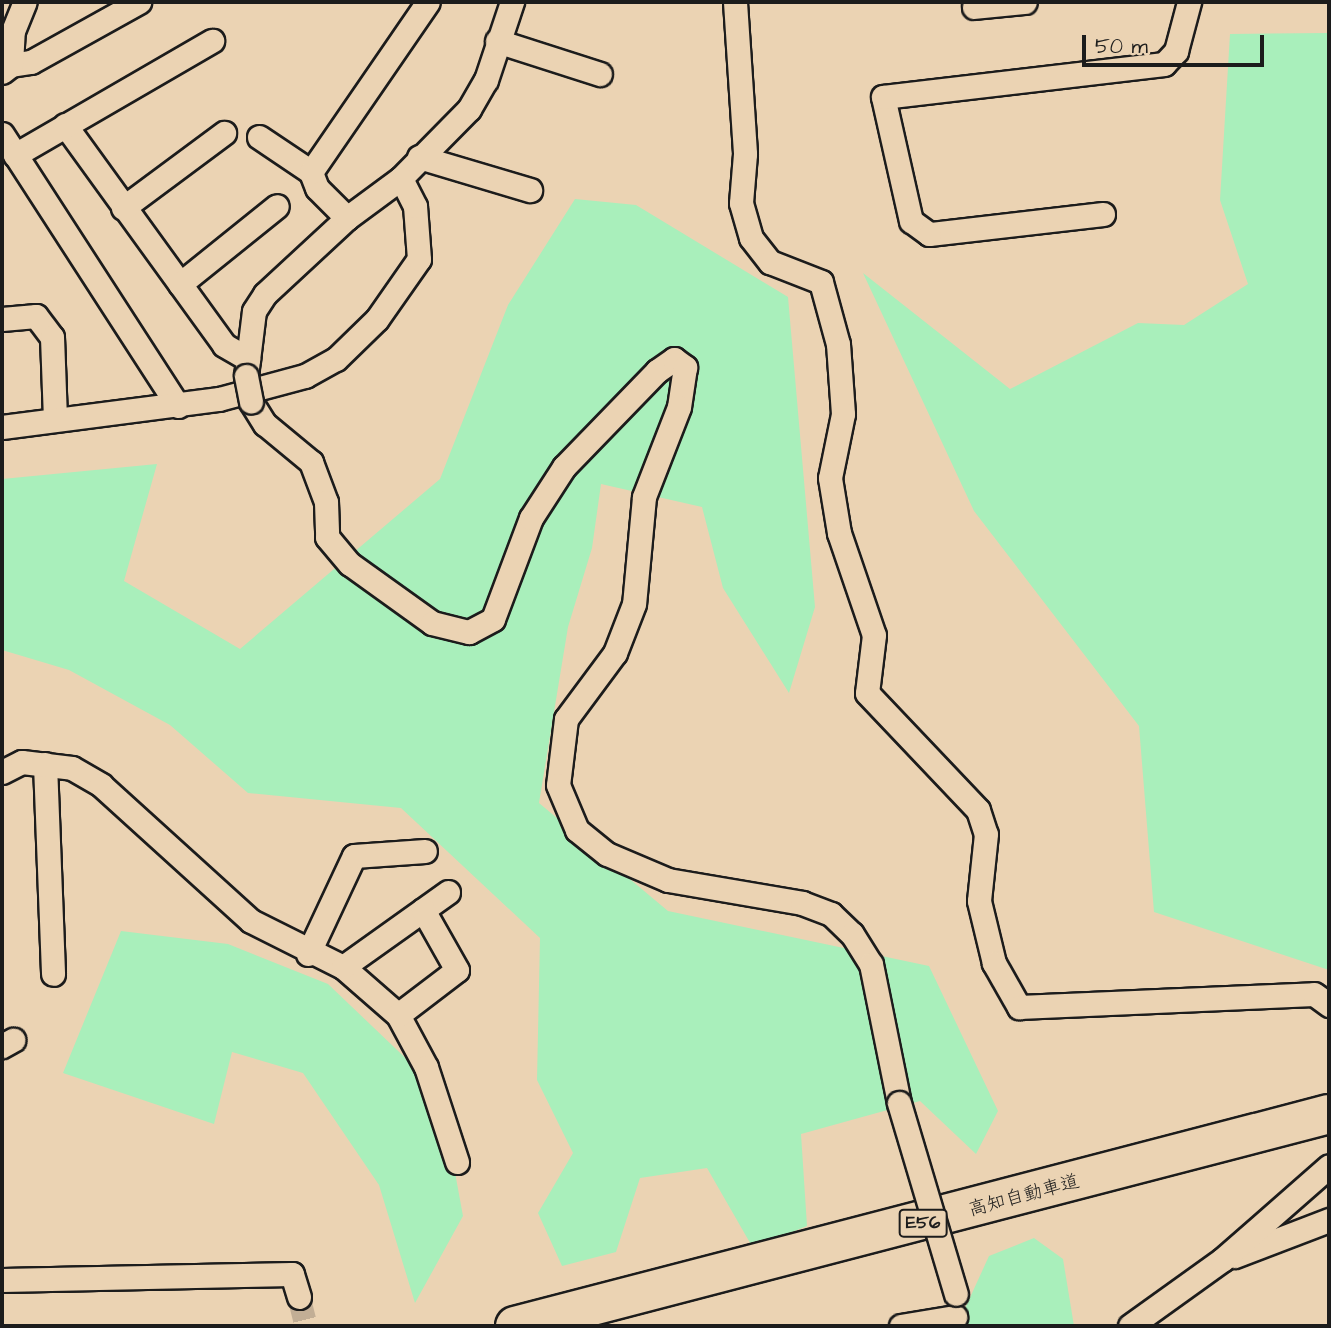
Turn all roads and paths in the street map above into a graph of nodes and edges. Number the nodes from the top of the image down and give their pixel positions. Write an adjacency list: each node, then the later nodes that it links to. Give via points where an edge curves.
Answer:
1 (25, 2): 9 (street)
2 (139, 2): 12 (street, via 31,62)
3 (428, 2): 20 (street)
4 (512, 2): 11 (street)
5 (735, 2): 41 (street, via 745,128 741,203 751,238 770,262 821,282 838,344 843,414 830,478 839,533 874,635 867,693 978,810 986,834 979,901 994,963 1019,1007 1314,994)
6 (1025, 2): 8 (street)
7 (1189, 2): 25 (street, via 1176,51 1164,64 883,97 911,221 929,234)
8 (974, 7)
9 (7, 24): 12 (street)
10 (212, 41): 14 (street)
11 (497, 41): 13 (street); 19 (street, via 468,109)
12 (6, 68)
13 (600, 74)
14 (65, 125): 18 (street); 24 (street)
15 (224, 133): 24 (street)
16 (2, 134): 18 (street)
17 (259, 137): 20 (street)
18 (15, 155): 30 (street)
19 (419, 157): 21 (street); 22 (street)
20 (311, 172): 26 (street, via 317,188)
21 (401, 178): 26 (street); 30 (street, via 415,206 418,259 377,319 336,359 305,376)
22 (530, 190)
23 (277, 206): 27 (street)
24 (123, 208): 27 (street)
25 (1103, 214)
26 (346, 218): 29 (street, via 265,294 254,311)
27 (180, 284): 29 (street, via 224,345)
28 (2, 319): 31 (street, via 36,316 52,337)
29 (247, 368): 51 (street, bridge, via 251,402 265,424 311,462 326,502 327,537 350,564 432,623 469,632 493,619 531,518 564,467 657,370 674,359 684,367 679,407 644,497 634,604 615,653 566,719 558,785 577,830 607,854 668,880 802,903 831,914 852,934 872,964 899,1103 956,1294)
30 (178, 406): 31 (street)
31 (55, 417): 32 (street)
32 (2, 427)
33 (45, 764): 34 (street, via 22,762); 38 (street, via 72,768 101,785 251,921); 40 (street)
34 (2, 772)
35 (425, 851): 38 (street, via 354,856)
36 (448, 892): 37 (street)
37 (423, 910): 39 (street); 42 (street, via 457,970)
38 (308, 954): 39 (street)
39 (343, 967): 42 (street)
40 (53, 974)
41 (1329, 1004)
42 (398, 1015): 45 (street, via 426,1067)
43 (1329, 1114): 52 (highway, 高知自動車道 / E56)
44 (1329, 1134): 53 (highway, 高知自動車道 / E56)
45 (457, 1162)
46 (1329, 1166): 48 (street)
47 (1329, 1220): 48 (street)
48 (1223, 1261): 55 (street)
49 (2, 1280): 50 (street, via 292,1274)
50 (299, 1297)
51 (954, 1322): 54 (street)
52 (514, 1326)
53 (599, 1326)
54 (901, 1326)
55 (1130, 1326)

